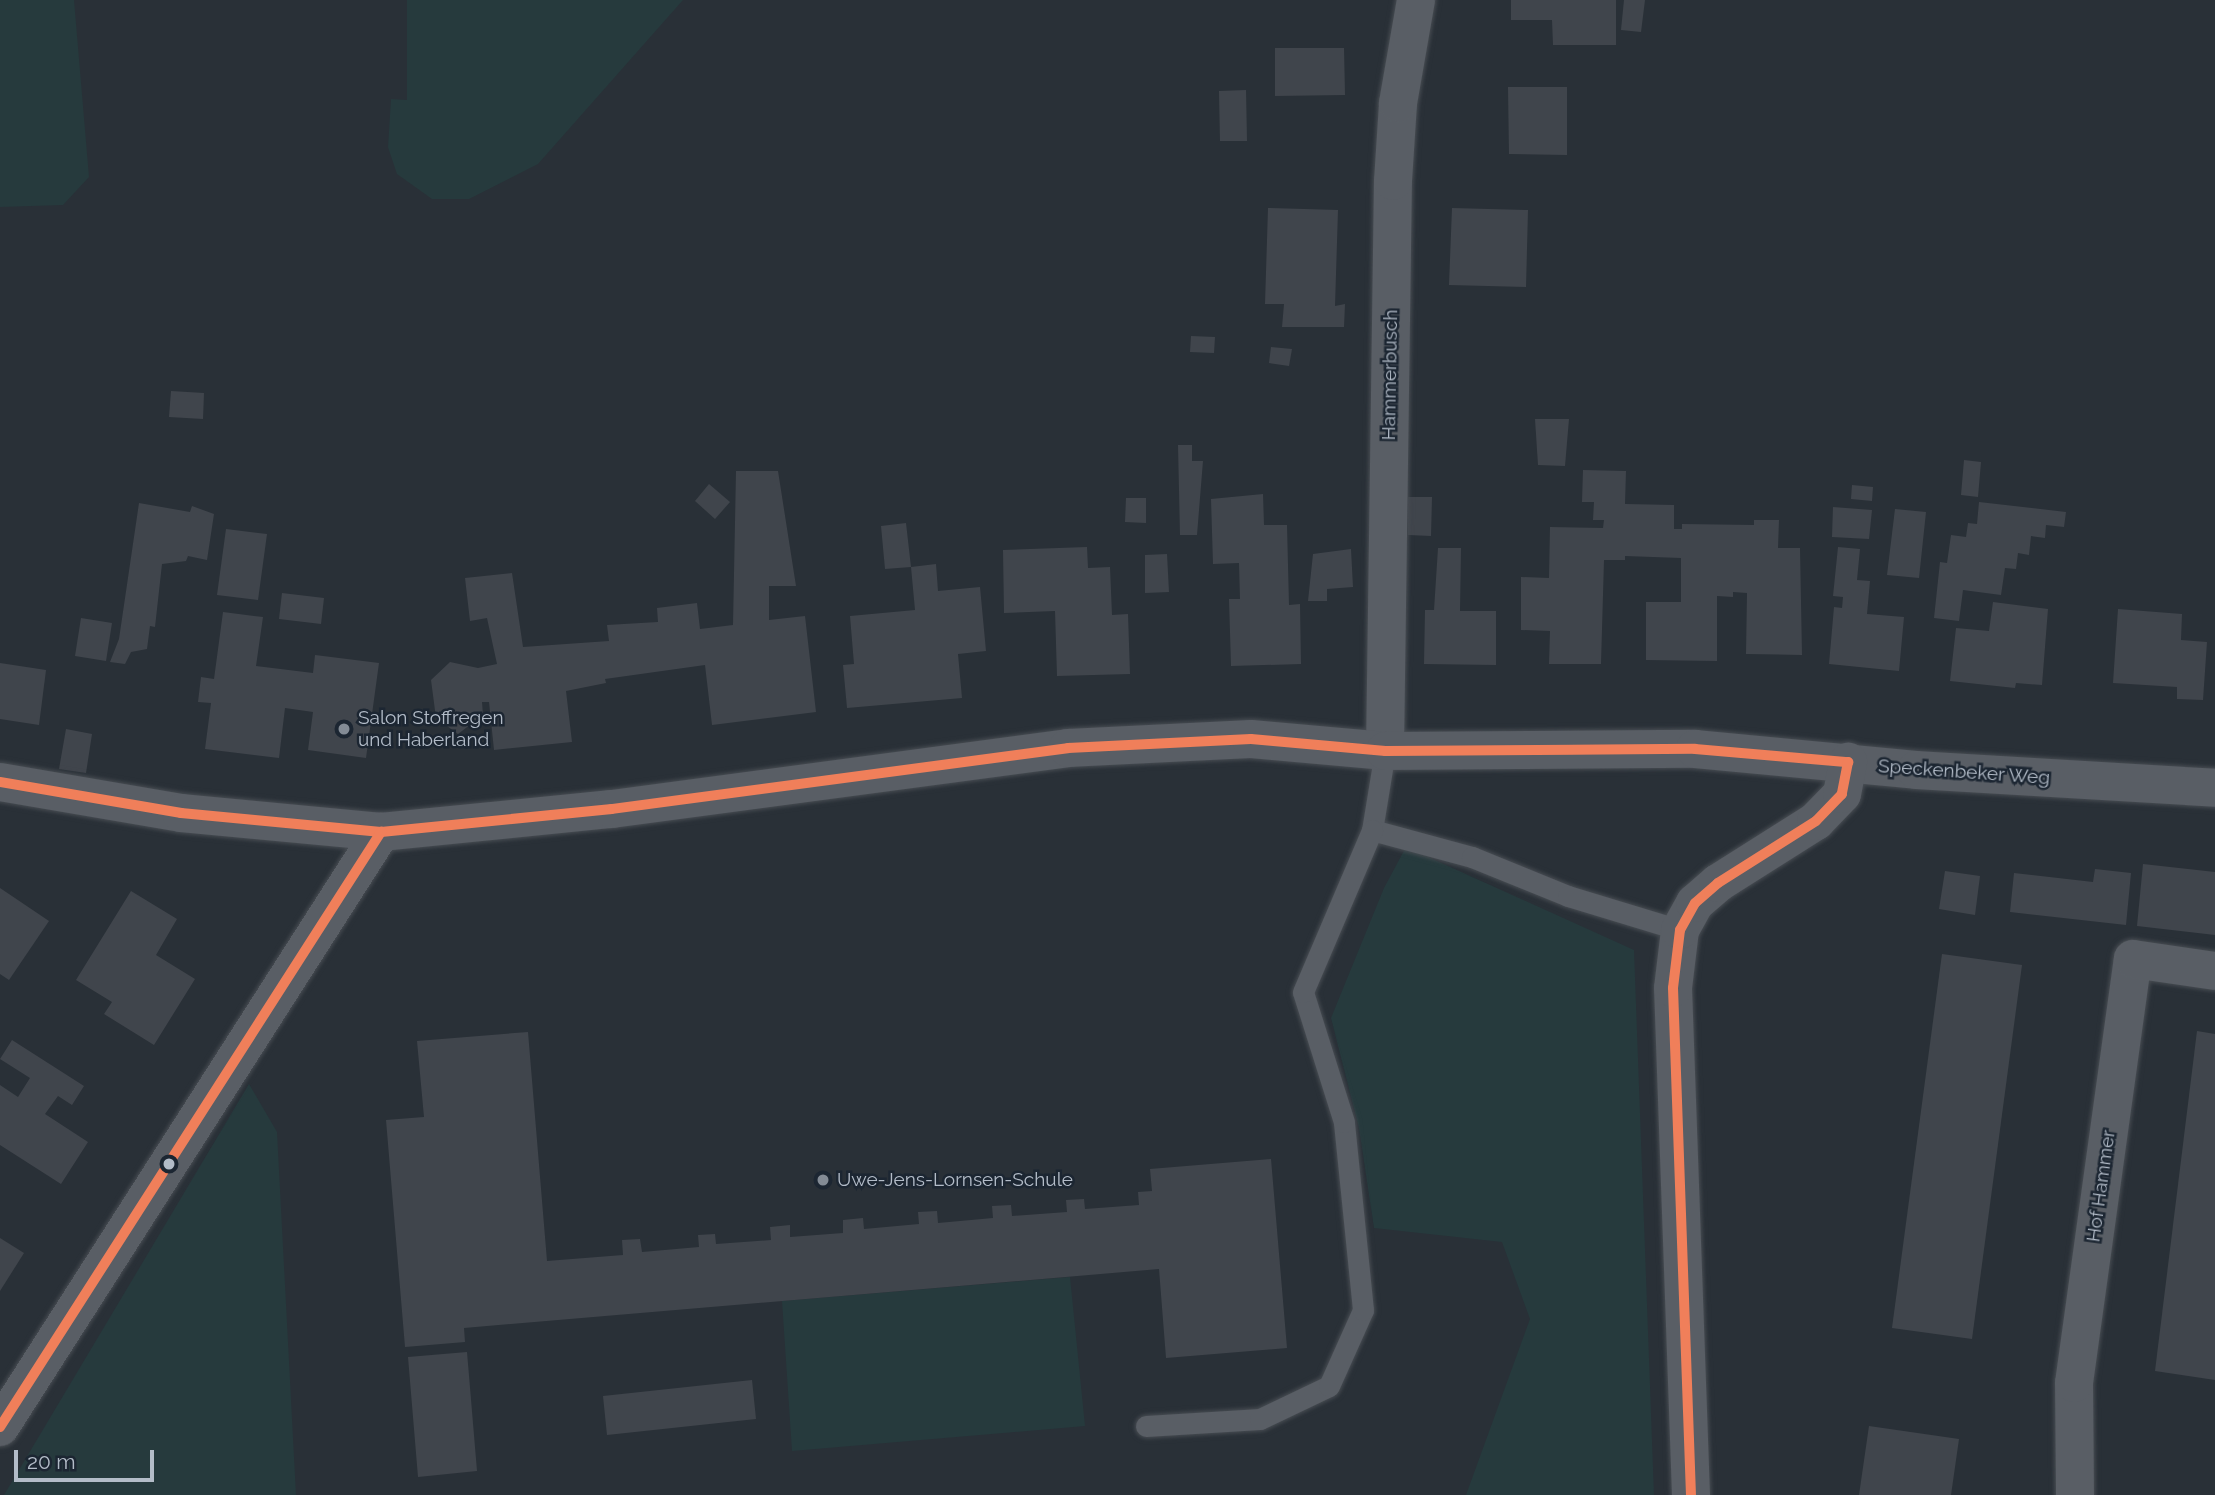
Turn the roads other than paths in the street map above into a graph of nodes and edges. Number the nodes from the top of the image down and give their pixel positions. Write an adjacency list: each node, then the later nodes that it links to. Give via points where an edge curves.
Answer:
1 (1416, 0): 2 (street, Hammerbusch, via 1398,103 1393,181)
2 (1385, 751): 3 (street, Speckenbeker Weg, via 1695,749); 6 (lane); 7 (street, Speckenbeker Weg, via 1251,739 1068,748 612,809)
3 (1848, 762): 5 (street, Speckenbeker Weg); 8 (street, via 1842,794 1816,821 1718,883 1695,903)
4 (0, 782): 7 (street, Speckenbeker Weg, via 181,813)
5 (2215, 788)
6 (1372, 831): 8 (lane, via 1472,857 1568,896); 10 (lane, via 1303,992 1343,1122 1363,1310 1329,1386 1260,1419)
7 (381, 832): 11 (street)
8 (1680, 930): 12 (street, via 1674,988)
9 (2215, 971): 13 (street, Hof Hammer, via 2133,959 2074,1383)
10 (1146, 1426)
11 (0, 1427)
12 (1691, 1495)
13 (2075, 1495)

